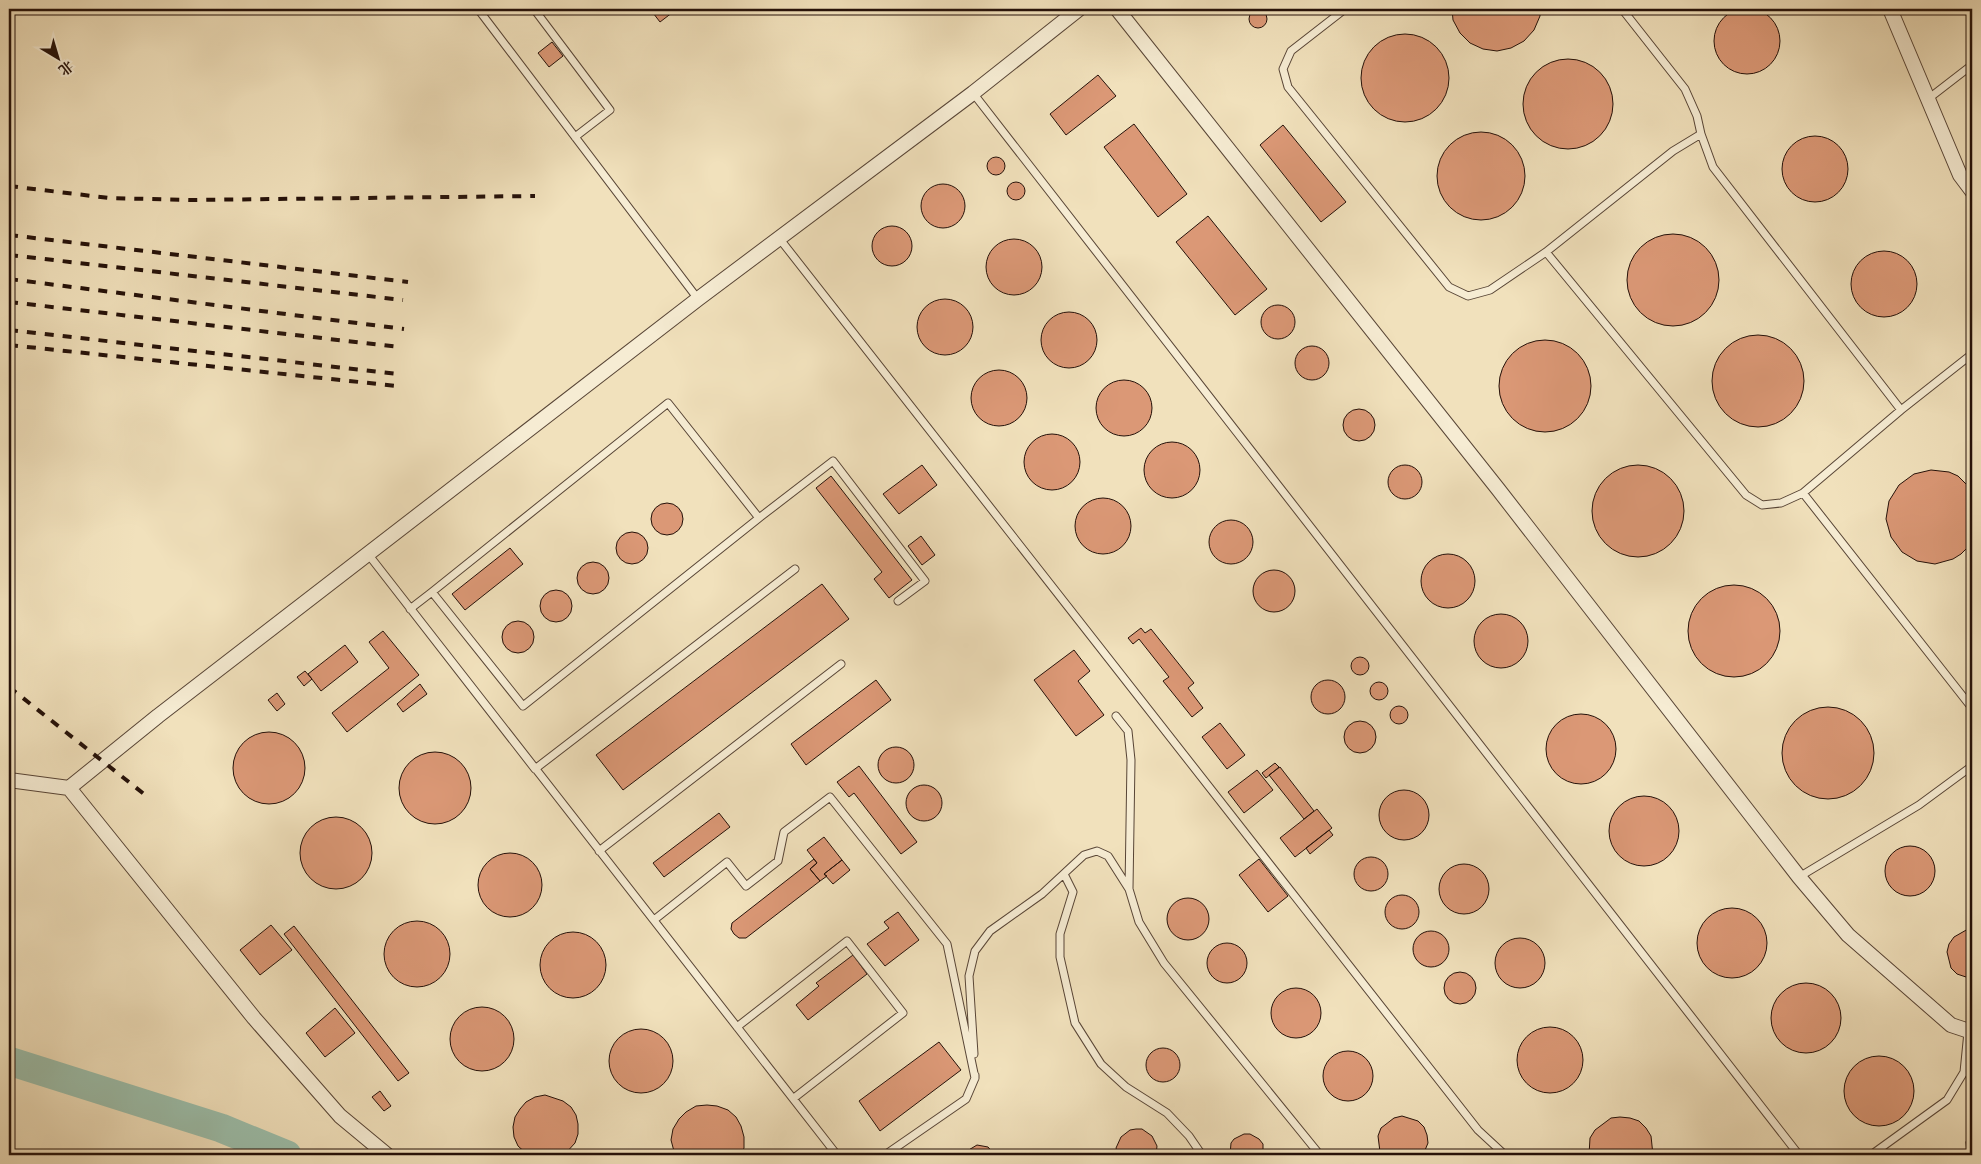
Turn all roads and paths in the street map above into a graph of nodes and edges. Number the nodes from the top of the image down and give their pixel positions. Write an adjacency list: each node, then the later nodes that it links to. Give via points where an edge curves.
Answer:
1 (478, 9): 12 (lane)
2 (534, 9): 12 (lane, via 610,110)
3 (1079, 9): 9 (street)
4 (1117, 9): 35 (street)
5 (1346, 9): 15 (lane, via 1292,51 1283,68 1288,87 1448,287 1468,296 1490,290)
6 (1622, 9): 11 (lane, via 1685,89)
7 (1890, 9): 10 (street)
8 (1972, 65): 10 (lane)
9 (973, 93): 14 (street); 50 (lane)
10 (1928, 99): 13 (street, via 1960,175)
11 (1701, 134): 15 (lane, via 1673,151); 18 (lane, via 1712,167)
12 (575, 137): 16 (lane)
13 (1972, 191)
14 (779, 238): 16 (street); 49 (lane, via 1478,1130)
15 (1546, 252): 19 (lane, via 1746,495 1762,505 1781,503)
16 (698, 299): 21 (street)
17 (1972, 354): 18 (lane)
18 (1901, 410): 19 (lane)
19 (1803, 492): 27 (lane)
20 (759, 518): 23 (lane, via 668,404); 23 (lane, via 523,706); 24 (lane, via 832,461 925,581)
21 (368, 554): 25 (lane); 30 (lane); 32 (street)
22 (795, 569): 30 (lane)
23 (432, 592): 25 (lane)
24 (898, 601)
25 (410, 609): 30 (lane)
26 (841, 664): 33 (lane)
27 (1972, 708)
28 (1116, 716): 36 (lane, via 1128,731 1131,760)
29 (1972, 766): 35 (lane, via 1919,804)
30 (535, 769): 33 (lane)
31 (9, 780): 32 (street)
32 (69, 788): 44 (street, via 254,1018 340,1116)
33 (599, 851): 37 (lane)
34 (1064, 874): 36 (lane, via 1084,855 1097,852 1108,856); 40 (lane, via 990,931 975,951 969,976); 47 (lane, via 1073,892 1060,934 1060,957 1075,1023 1101,1064 1126,1087 1167,1113)
35 (1800, 876): 39 (street, via 1848,935 1951,1025)
36 (1129, 889): 48 (lane, via 1139,922 1164,963)
37 (654, 920): 38 (lane); 40 (lane, via 727,862 746,886 778,861 784,832 830,797 947,944)
38 (738, 1027): 41 (lane); 41 (lane, via 847,940 903,1013)
39 (1970, 1032): 51 (lane, via 1964,1072 1947,1100)
40 (975, 1078): 46 (lane, via 966,1098)
41 (794, 1098): 45 (lane)
42 (9, 1152): 43 (lane)
43 (16, 1155)
44 (387, 1155)
45 (837, 1155)
46 (885, 1155)
47 (1202, 1155)
48 (1320, 1155)
49 (1505, 1155)
50 (1799, 1155)
51 (1871, 1155)

